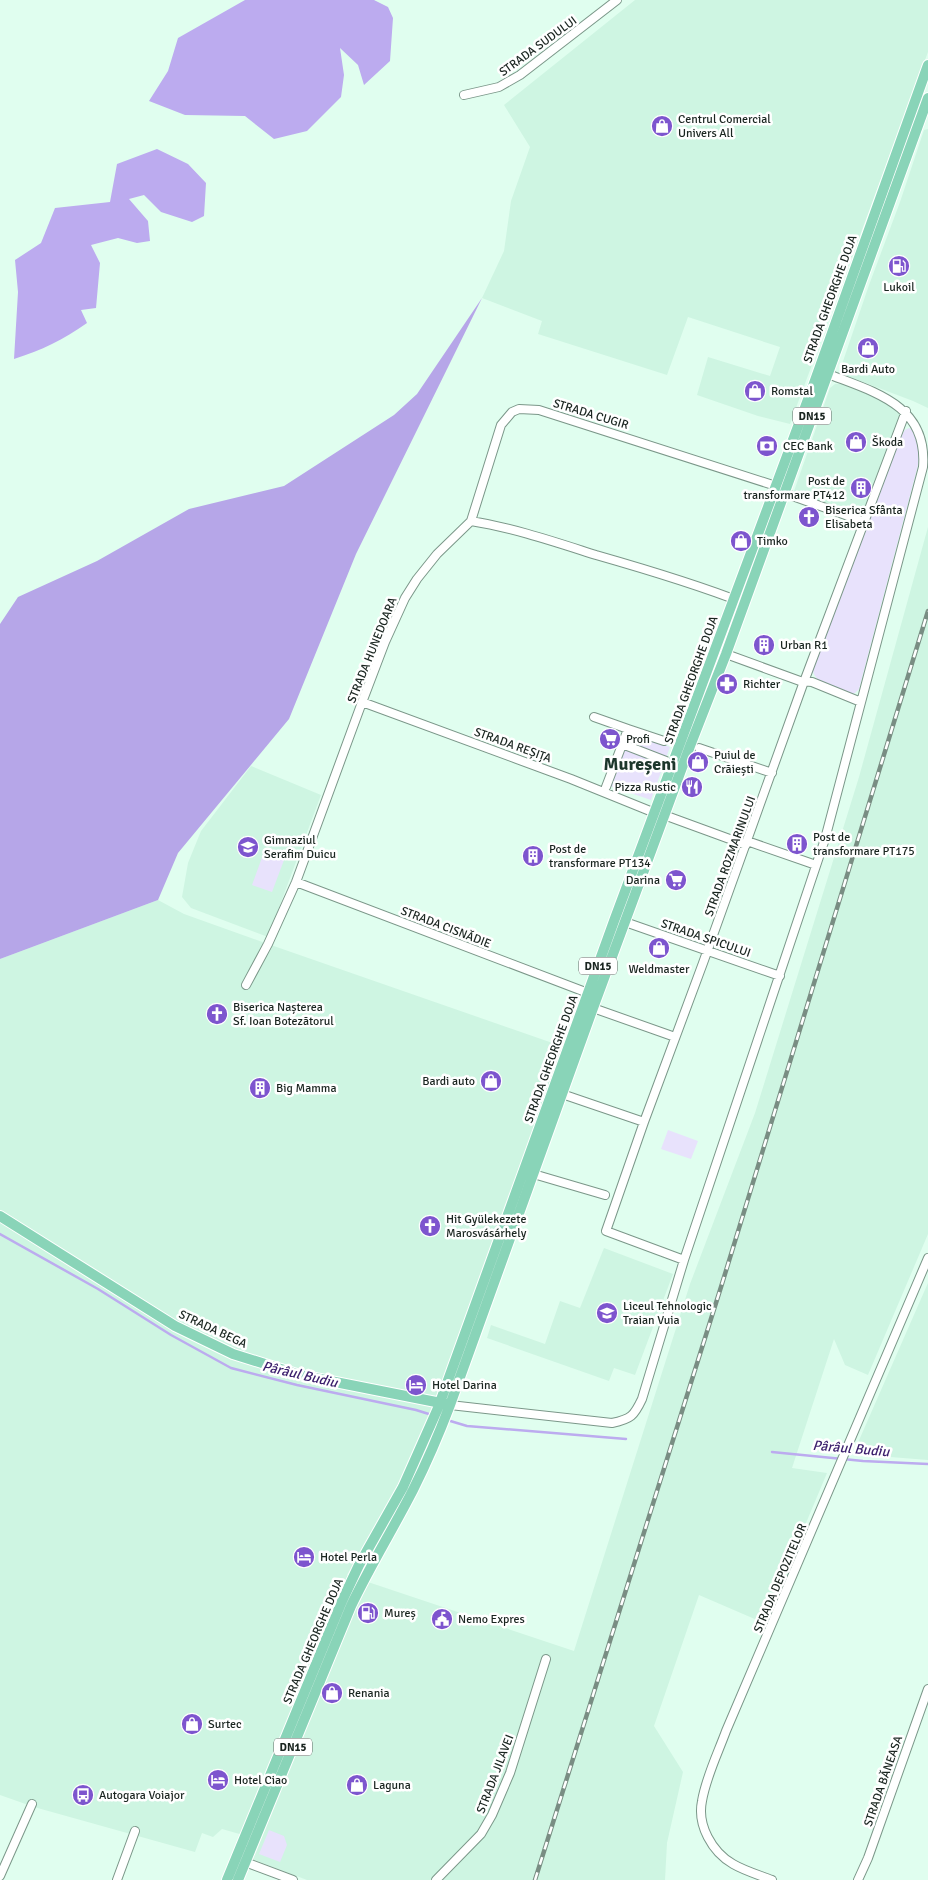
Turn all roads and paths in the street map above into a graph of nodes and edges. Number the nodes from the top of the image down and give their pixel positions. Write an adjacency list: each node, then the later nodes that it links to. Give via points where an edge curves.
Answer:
1 (617, 0): 3 (street, STRADA SUDULUI, via 520,75 498,86)
2 (928, 65): 5 (main road, STRADA GHEORGHE DOJA / DN15)
3 (464, 95)
4 (928, 98): 6 (main road, STRADA GHEORGHE DOJA / DN15)
5 (911, 111): 6 (main road); 9 (main road, STRADA GHEORGHE DOJA / DN15)
6 (925, 116): 7 (main road, STRADA GHEORGHE DOJA / DN15)
7 (828, 374): 8 (street, via 883,396); 10 (main road, STRADA GHEORGHE DOJA / DN15)
8 (906, 411): 12 (street, STRADA ROZMARINULUI); 17 (street, via 921,432 924,467)
9 (776, 486): 11 (street, STRADA CUGIR, via 539,410 519,408 501,425); 13 (main road, STRADA GHEORGHE DOJA / DN15)
10 (784, 493): 12 (street); 13 (main road, STRADA GHEORGHE DOJA / DN15)
11 (471, 522): 13 (street, via 500,526 649,570); 16 (street, STRADA HUNEDOARA, via 437,554 405,598)
12 (865, 522): 15 (street, STRADA ROZMARINULUI)
13 (739, 601): 14 (main road, STRADA GHEORGHE DOJA / DN15); 26 (main road, STRADA GHEORGHE DOJA / DN15)
14 (726, 654): 15 (street); 26 (main road, STRADA GHEORGHE DOJA / DN15)
15 (804, 682): 17 (street, via 812,682); 24 (street, STRADA ROZMARINULUI)
16 (362, 702): 26 (street, STRADA REȘIȚA); 29 (street, STRADA HUNEDOARA)
17 (861, 702): 28 (street)
18 (594, 717): 19 (street)
19 (628, 729): 20 (street); 21 (street)
20 (664, 741)
21 (622, 744): 23 (street); 25 (street)
22 (699, 748): 24 (street)
23 (666, 761)
24 (772, 773): 27 (street, STRADA ROZMARINULUI)
25 (606, 787)
26 (659, 814): 27 (street, STRADA REȘIȚA); 30 (main road, STRADA GHEORGHE DOJA / DN15); 34 (main road, STRADA GHEORGHE DOJA / DN15)
27 (747, 843): 28 (street, STRADA REȘIȚA); 31 (street, STRADA ROZMARINULUI)
28 (816, 865): 32 (street)
29 (296, 882): 33 (street, STRADA HUNEDOARA); 34 (street, STRADA CISNĂDIE)
30 (625, 922): 31 (street, STRADA SPICULUI); 35 (main road, STRADA GHEORGHE DOJA / DN15)
31 (708, 950): 32 (street, STRADA SPICULUI); 36 (street, STRADA ROZMARINULUI)
32 (780, 976): 43 (street)
33 (246, 985)
34 (588, 993): 39 (main road, STRADA GHEORGHE DOJA / DN15)
35 (593, 1008): 36 (street); 37 (main road, STRADA GHEORGHE DOJA / DN15)
36 (675, 1037): 38 (street, STRADA ROZMARINULUI)
37 (562, 1094): 38 (street); 39 (main road, STRADA GHEORGHE DOJA / DN15)
38 (644, 1122): 43 (street, STRADA ROZMARINULUI, via 606,1231)
39 (528, 1172): 40 (street); 44 (main road, STRADA GHEORGHE DOJA / DN15)
40 (605, 1195)
41 (0, 1216): 44 (main road, STRADA BEGA, via 175,1326 233,1354 300,1375)
42 (928, 1258): 57 (street, STRADA DEPOZITELOR, via 726,1731 702,1802 705,1830 718,1852 733,1864)
43 (684, 1260): 44 (street, via 642,1398 636,1412 626,1420 612,1422)
44 (444, 1406): 45 (main road, STRADA GHEORGHE DOJA / DN15)
45 (438, 1423): 50 (main road, STRADA GHEORGHE DOJA / DN15, via 412,1492 351,1606); 53 (main road, STRADA GHEORGHE DOJA / DN15, via 342,1601)
46 (546, 1659): 56 (street, STRADA JILAVEI, via 510,1773 492,1816 481,1834)
47 (928, 1688): 58 (street, STRADA BĂNEASA)
48 (32, 1804): 51 (street)
49 (135, 1831): 52 (street)
50 (245, 1862): 54 (main road, STRADA GHEORGHE DOJA / DN15); 55 (street)
51 (0, 1876)
52 (116, 1880)
53 (227, 1880)
54 (238, 1880)
55 (293, 1880)
56 (436, 1880)
57 (772, 1880)
58 (858, 1880)

